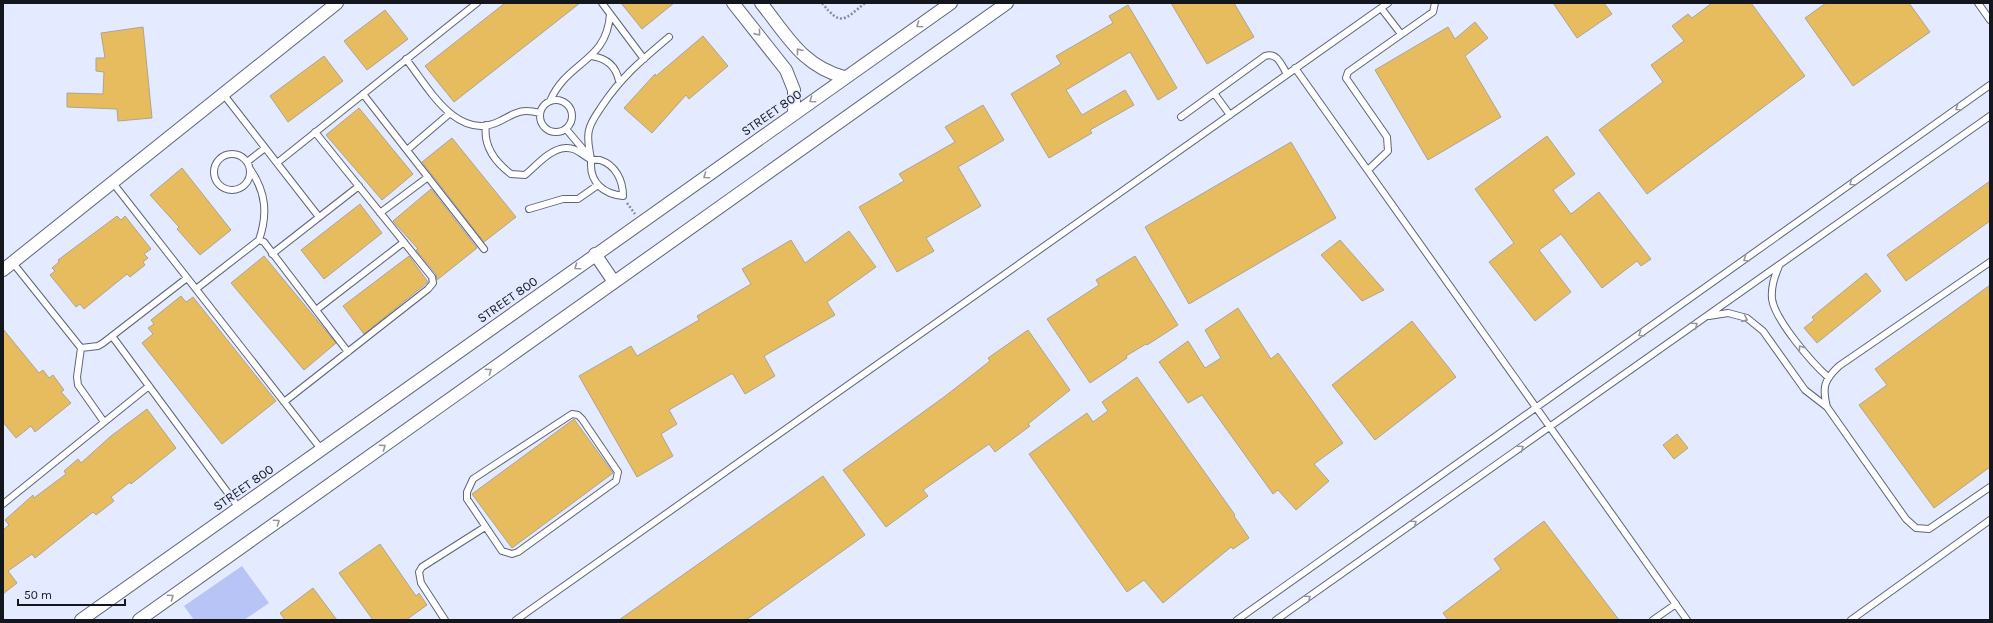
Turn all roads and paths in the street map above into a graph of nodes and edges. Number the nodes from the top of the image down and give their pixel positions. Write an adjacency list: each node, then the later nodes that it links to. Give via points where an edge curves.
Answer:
1 (337, 3): 28 (street)
2 (477, 3): 19 (lane)
3 (602, 3): 14 (lane)
4 (733, 3): 31 (street, one-way to 31, via 786,70 794,90)
5 (761, 3): 23 (street, one-way to 5, via 823,70 804,57)
6 (822, 3): 7 (path, via 835,17 841,19 847,18)
7 (865, 3)
8 (950, 3): 23 (street, STREET 800, one-way to 23)
9 (1007, 3): 63 (street)
10 (1388, 3): 13 (lane)
11 (1435, 3): 16 (lane, via 1433,12)
12 (1978, 3): 15 (lane)
13 (1381, 8): 16 (lane); 21 (lane)
14 (610, 14): 18 (lane, via 606,37); 20 (lane)
15 (1990, 20)
16 (1401, 34): 44 (lane, via 1353,68 1346,78 1387,137 1388,151)
17 (669, 37): 20 (lane)
18 (591, 56): 24 (lane, via 610,63 618,74); 29 (lane, via 566,76)
19 (406, 59): 27 (lane); 32 (lane)
20 (644, 59): 24 (lane)
21 (1295, 68): 22 (lane); 44 (lane)
22 (1287, 74): 26 (lane, via 1277,57 1270,54); 33 (lane)
23 (844, 77): 31 (street, STREET 800, one-way to 31)
24 (619, 81): 41 (lane, via 592,121 587,140)
25 (1990, 85): 74 (lane, one-way to 74)
26 (1214, 92): 33 (lane); 35 (lane)
27 (363, 94): 38 (lane); 40 (lane)
28 (224, 95): 39 (lane); 46 (street)
29 (550, 101): 30 (lane); 37 (lane, via 561,101 570,108 572,119)
30 (540, 113): 36 (lane, via 530,110 519,111 499,122); 37 (lane, via 542,124 550,131)
31 (794, 113): 53 (street, STREET 800, one-way to 53)
32 (449, 114): 36 (lane, via 473,125); 40 (lane)
33 (1230, 114): 87 (lane)
34 (1990, 116): 60 (lane)
35 (1181, 117)
36 (486, 125): 41 (lane, via 488,149 511,174 525,176 556,150 566,148 576,149)
37 (566, 129): 41 (lane)
38 (315, 132): 42 (lane); 48 (lane)
39 (265, 148): 42 (lane); 43 (lane)
40 (407, 150): 45 (lane)
41 (591, 159): 47 (lane, via 591,168); 49 (lane, via 608,164 615,171 623,188)
42 (277, 163): 52 (lane)
43 (248, 165): 43 (lane, via 238,155 225,155 216,164 215,176 222,186 233,190 240,189 248,180); 54 (lane, via 258,181 265,203 264,226)
44 (1368, 170): 74 (lane)
45 (428, 177): 51 (lane); 56 (lane)
46 (113, 183): 61 (street); 62 (lane)
47 (598, 185): 49 (lane, via 605,192); 50 (lane, via 578,199 563,199)
48 (359, 186): 51 (lane); 52 (lane)
49 (622, 196): 53 (path)
50 (529, 210)
51 (380, 212): 55 (lane)
52 (319, 217): 57 (lane)
53 (641, 222): 58 (street, STREET 800)
54 (259, 240): 57 (lane, via 264,242); 64 (lane)
55 (404, 242): 65 (lane); 69 (lane, via 432,277 433,283)
56 (484, 249)
57 (272, 254): 65 (lane)
58 (595, 254): 63 (street); 77 (street, STREET 800, one-way to 77)
59 (1990, 262): 70 (lane, via 1839,366)
60 (1780, 265): 66 (lane); 70 (lane, one-way to 60, via 1808,357 1780,317 1772,300 1772,282)
61 (8, 267): 68 (lane)
62 (187, 278): 64 (lane); 67 (lane)
63 (614, 282): 85 (street, one-way to 63)
64 (196, 289): 72 (lane)
65 (316, 310): 69 (lane)
66 (1708, 316): 73 (lane, one-way to 73, via 1728,313 1747,318 1763,331 1805,390); 76 (lane, one-way to 66)
67 (112, 336): 68 (lane, via 98,346); 71 (lane)
68 (81, 348): 75 (lane, via 78,385)
69 (348, 352): 72 (lane)
70 (1828, 377): 73 (lane, via 1824,392)
71 (148, 386): 75 (lane); 80 (lane)
72 (284, 402): 77 (lane)
73 (1828, 407): 78 (lane, via 1906,519 1916,528 1929,529)
74 (1537, 408): 76 (lane); 88 (lane)
75 (104, 422): 79 (lane)
76 (1551, 427): 83 (lane); 89 (lane, one-way to 76)
77 (321, 449): 80 (street, STREET 800)
78 (1990, 487)
79 (3, 504)
80 (238, 508): 84 (street, STREET 800)
81 (1990, 520): 92 (lane)
82 (485, 527): 82 (lane, via 502,551 512,554 616,481 618,472 578,415 567,416 473,479 467,492 467,499); 86 (lane, via 422,567 419,572 421,583)
83 (1676, 604): 90 (lane); 91 (lane)
84 (81, 620)
85 (139, 620)
86 (445, 620)
87 (516, 620)
88 (1237, 620)
89 (1276, 620)
90 (1652, 620)
91 (1687, 620)
92 (1851, 620)

